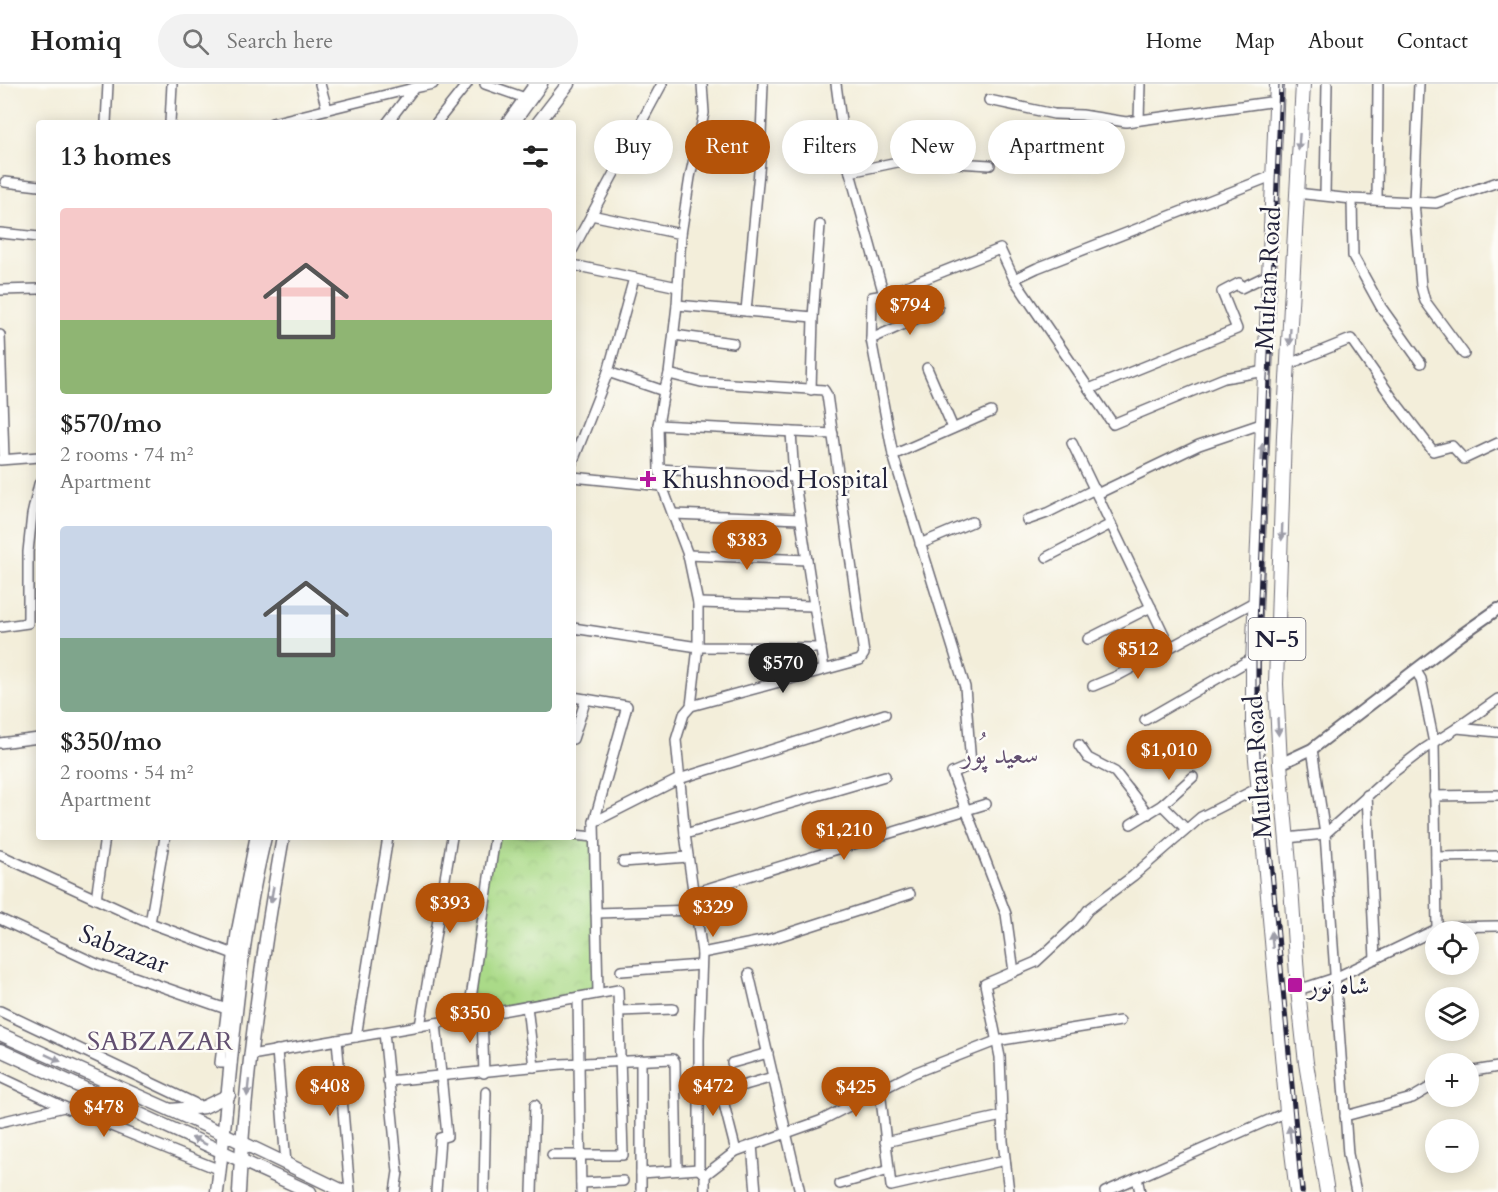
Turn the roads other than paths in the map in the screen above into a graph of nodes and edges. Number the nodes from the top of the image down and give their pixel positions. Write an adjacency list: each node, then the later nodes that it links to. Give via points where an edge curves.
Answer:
1 (108, 84): 25 (street)
2 (320, 84): 24 (street)
3 (433, 84): 20 (street)
4 (467, 84): 29 (street)
5 (485, 84): 21 (street)
6 (534, 84): 21 (street)
7 (541, 84): 21 (main road)
8 (568, 84): 32 (main road)
9 (662, 84): 47 (street)
10 (702, 84): 50 (street, via 704,113)
11 (763, 84): 63 (street)
12 (836, 84): 33 (street)
13 (1140, 84): 34 (street)
14 (1277, 84): 23 (main road, Multan Road / N-5)
15 (1303, 84): 42 (main road, Multan Road / N-5, one-way to 42)
16 (1327, 84): 43 (street)
17 (1378, 84): 45 (street)
18 (1419, 84): 46 (street)
19 (175, 85): 26 (street)
20 (414, 88): 24 (street); 28 (street)
21 (526, 98): 30 (street); 31 (main road)
22 (989, 100): 34 (street, via 1054,114)
23 (1277, 101): 34 (street); 38 (main road, Multan Road / N-5)
24 (327, 109): 27 (street)
25 (110, 120)
26 (170, 120)
27 (284, 120)
28 (389, 120)
29 (438, 120)
30 (508, 120)
31 (515, 120)
32 (540, 120)
33 (841, 120)
34 (1139, 120)
35 (988, 165): 36 (street, via 907,160)
36 (878, 166)
37 (851, 174): 60 (street)
38 (1272, 176): 54 (main road, Multan Road / N-5); 56 (street)
39 (5, 182): 41 (street)
40 (1498, 182): 46 (street, via 1448,200)
41 (36, 186)
42 (1296, 193): 43 (street); 71 (main road, Multan Road / N-5, one-way to 71)
43 (1325, 195): 44 (street)
44 (1352, 199): 45 (street); 70 (street, via 1353,256)
45 (1377, 200): 46 (street)
46 (1414, 202): 69 (street, via 1425,301)
47 (591, 215): 50 (street); 52 (street)
48 (820, 225): 64 (street)
49 (0, 233): 51 (street)
50 (681, 234): 57 (street)
51 (36, 237)
52 (576, 243)
53 (576, 266): 55 (street)
54 (1270, 274): 73 (main road, Multan Road / N-5); 76 (street, via 1222,292 1237,329)
55 (634, 278): 57 (street); 74 (street)
56 (1014, 279): 60 (street, via 1000,249); 76 (street)
57 (678, 287): 61 (street)
58 (0, 290): 59 (street)
59 (36, 290)
60 (884, 295): 67 (street, via 872,297)
61 (677, 304): 63 (street); 66 (street)
62 (938, 309): 67 (street)
63 (746, 311): 64 (street)
64 (813, 317): 77 (street)
65 (0, 334): 79 (street)
66 (674, 335): 68 (street); 75 (street)
67 (871, 339): 89 (street)
68 (734, 343)
69 (1464, 354)
70 (1421, 363)
71 (1289, 364): 87 (street, via 1351,339 1433,451 1452,446 1464,459); 138 (main road, Multan Road / N-5, one-way to 138, via 1276,672)
72 (927, 369): 83 (street)
73 (1266, 371): 76 (street, via 1224,378 1113,424); 81 (main road, Multan Road / N-5)
74 (608, 372): 78 (street); 88 (street)
75 (669, 374): 77 (street, via 701,382); 78 (street)
76 (1089, 389)
77 (811, 390): 85 (street, via 824,390 827,395)
78 (664, 391): 82 (street)
79 (1, 392): 91 (street)
80 (991, 412): 83 (street)
81 (1264, 423): 96 (street, via 1175,455); 109 (main road, Multan Road / N-5, one-way to 81)
82 (658, 425): 84 (street); 92 (street)
83 (953, 429): 89 (street)
84 (791, 432): 85 (street); 94 (street)
85 (833, 434): 121 (street, via 864,654 860,660)
86 (1072, 442): 96 (street)
87 (1498, 443)
88 (576, 453)
89 (893, 455): 103 (street)
90 (36, 458): 91 (street)
91 (2, 459)
92 (659, 469): 94 (street); 95 (street)
93 (576, 477): 95 (street)
94 (794, 477): 99 (street)
95 (662, 486): 98 (street)
96 (1096, 492): 100 (street); 102 (street)
97 (36, 497): 104 (street)
98 (673, 514): 99 (street); 106 (street)
99 (800, 519): 108 (street)
100 (1028, 520)
101 (972, 522): 103 (street)
102 (1111, 524): 107 (street); 112 (street)
103 (920, 543): 148 (street, via 965,687 970,765 952,773)
104 (28, 552): 105 (street); 114 (street, via 28,623)
105 (36, 552)
106 (688, 555): 108 (street); 110 (street)
107 (1047, 557)
108 (807, 560): 111 (street)
109 (1256, 601): 118 (street); 120 (main road, Multan Road / N-5)
110 (698, 603): 111 (street); 117 (street)
111 (814, 606): 119 (street)
112 (1151, 607): 116 (street); 118 (street)
113 (1498, 609): 122 (street)
114 (0, 627)
115 (576, 628): 117 (street)
116 (1088, 639)
117 (698, 647): 119 (street); 127 (street)
118 (1170, 647): 123 (street)
119 (821, 648): 121 (street)
120 (1253, 658): 129 (street); 142 (main road, Multan Road / N-5)
121 (824, 669): 127 (street)
122 (1416, 671): 135 (street); 137 (street)
123 (1093, 686)
124 (576, 697): 125 (street)
125 (586, 699): 131 (street); 150 (street, via 627,706)
126 (1498, 699): 130 (street)
127 (691, 706): 141 (street, via 684,714 676,740)
128 (885, 714): 141 (street)
129 (1145, 720)
130 (1457, 728): 132 (street); 135 (street)
131 (576, 730)
132 (1498, 732)
133 (36, 738): 134 (street)
134 (0, 743)
135 (1434, 743): 143 (street); 145 (street)
136 (1079, 745): 149 (street, via 1088,758 1115,772)
137 (1312, 750): 138 (street); 154 (street)
138 (1280, 764): 157 (main road, Multan Road / N-5)
139 (885, 776): 153 (street)
140 (1193, 777): 147 (street)
141 (679, 779): 150 (street); 153 (street)
142 (1258, 788): 152 (street, via 1201,817); 234 (main road, Multan Road / N-5, one-way to 142)
143 (1367, 795): 154 (street); 184 (street)
144 (1498, 795): 145 (street)
145 (1434, 796): 169 (street)
146 (986, 804): 148 (street)
147 (1162, 805): 149 (street); 152 (street)
148 (966, 810): 171 (street); 187 (street, via 1006,914)
149 (1148, 814): 151 (street)
150 (594, 822): 156 (street)
151 (1131, 824)
152 (1186, 830): 187 (street, via 1092,906 1036,962)
153 (685, 834): 168 (street)
154 (1324, 834): 157 (street); 189 (street)
155 (576, 835): 156 (street)
156 (594, 837): 175 (street)
157 (1287, 838): 190 (main road, Multan Road / N-5)
158 (105, 840): 173 (street)
159 (164, 840): 178 (street)
160 (255, 840): 183 (street)
161 (264, 840): 183 (main road)
162 (282, 840): 211 (main road, one-way to 211, via 265,936)
163 (388, 840): 205 (street)
164 (451, 840): 202 (street)
165 (495, 840): 199 (street)
166 (0, 855): 173 (street)
167 (1498, 856): 169 (street)
168 (688, 857): 170 (street); 171 (street)
169 (1436, 857): 177 (street)
170 (623, 862)
171 (693, 893): 174 (street)
172 (910, 894): 182 (street, via 767,940)
173 (96, 899): 178 (street)
174 (696, 910): 175 (street); 182 (street)
175 (596, 913): 191 (street)
176 (0, 919): 196 (street, Sabzazar, via 97,964)
177 (1437, 921)
178 (150, 923): 183 (street)
179 (1479, 926): 180 (street)
180 (1498, 926)
181 (1425, 934): 184 (street)
182 (702, 953): 185 (street)
183 (237, 956): 196 (main road)
184 (1375, 958): 189 (street)
185 (701, 964): 186 (street); 253 (street)
186 (621, 971)
187 (1014, 972): 207 (street, via 985,984)
188 (749, 974): 210 (street)
189 (1335, 978): 190 (street); 236 (street)
190 (1298, 990): 276 (main road, Multan Road / N-5)
191 (598, 993): 192 (street); 197 (street, via 618,990)
192 (578, 997): 193 (street); 215 (street)
193 (527, 1006): 198 (street); 216 (street)
194 (673, 1009): 197 (street)
195 (0, 1011): 232 (street, via 194,1103)
196 (231, 1011): 229 (main road)
197 (619, 1011): 213 (street)
198 (482, 1015): 199 (street); 219 (street)
199 (468, 1018): 201 (street)
200 (1120, 1021): 207 (street)
201 (436, 1023): 202 (street); 221 (street)
202 (420, 1026): 203 (street)
203 (384, 1032): 205 (street); 224 (street)
204 (0, 1034): 233 (main road, one-way to 233)
205 (356, 1037): 206 (street)
206 (337, 1040): 209 (street); 263 (street)
207 (996, 1041): 226 (street); 235 (street)
208 (0, 1050): 243 (main road, one-way to 208)
209 (277, 1050): 211 (street); 249 (street)
210 (768, 1053): 214 (street); 223 (street)
211 (251, 1055): 241 (main road, one-way to 241)
212 (641, 1060): 213 (street); 251 (street, via 669,1058 675,1062); 254 (street)
213 (620, 1062): 215 (street); 246 (street, via 623,1155)
214 (732, 1063)
215 (578, 1064): 216 (street); 246 (street)
216 (534, 1067): 219 (street)
217 (1498, 1067): 218 (street)
218 (1479, 1070)
219 (484, 1073): 221 (street)
220 (0, 1077): 231 (street)
221 (440, 1077): 224 (street); 265 (street, via 447,1136 440,1138)
222 (717, 1077): 244 (street)
223 (773, 1077): 225 (street); 238 (street)
224 (388, 1081): 264 (street, via 398,1172)
225 (745, 1085)
226 (880, 1090): 238 (street, via 820,1121); 240 (street)
227 (1425, 1090): 236 (street, via 1412,1098)
228 (486, 1092): 266 (street)
229 (229, 1095): 232 (main road); 239 (main road)
230 (535, 1105): 267 (street)
231 (64, 1107): 237 (street); 250 (street)
232 (197, 1109): 233 (main road)
233 (166, 1110): 239 (main road)
234 (1287, 1112): 255 (street); 275 (main road, Multan Road / N-5, one-way to 234)
235 (1002, 1116): 240 (street); 248 (street)
236 (1345, 1116): 277 (street)
237 (0, 1122)
238 (786, 1132): 242 (street); 271 (street)
239 (224, 1134): 241 (main road); 243 (main road)
240 (885, 1142): 252 (street)
241 (242, 1144): 247 (main road); 249 (main road)
242 (752, 1145): 244 (street); 270 (street)
243 (222, 1151): 247 (main road); 250 (main road)
244 (736, 1151): 253 (street)
245 (552, 1155): 246 (street)
246 (581, 1155): 258 (street)
247 (241, 1160): 260 (main road); 261 (main road)
248 (1005, 1160): 252 (street, via 891,1186); 272 (street)
249 (286, 1164): 262 (main road)
250 (220, 1170): 259 (main road)
251 (677, 1170): 253 (street); 254 (street)
252 (889, 1170): 257 (street)
253 (702, 1172): 269 (street)
254 (641, 1173): 268 (street)
255 (1137, 1178): 273 (street); 274 (street)
256 (622, 1181): 258 (street)
257 (840, 1184)
258 (581, 1188)
259 (217, 1192)
260 (239, 1192)
261 (310, 1192)
262 (345, 1192)
263 (350, 1192)
264 (395, 1192)
265 (436, 1192)
266 (484, 1192)
267 (532, 1192)
268 (640, 1192)
269 (705, 1192)
270 (756, 1192)
271 (800, 1192)
272 (1009, 1192)
273 (1105, 1192)
274 (1140, 1192)
275 (1297, 1192)
276 (1327, 1192)
277 (1356, 1192)

